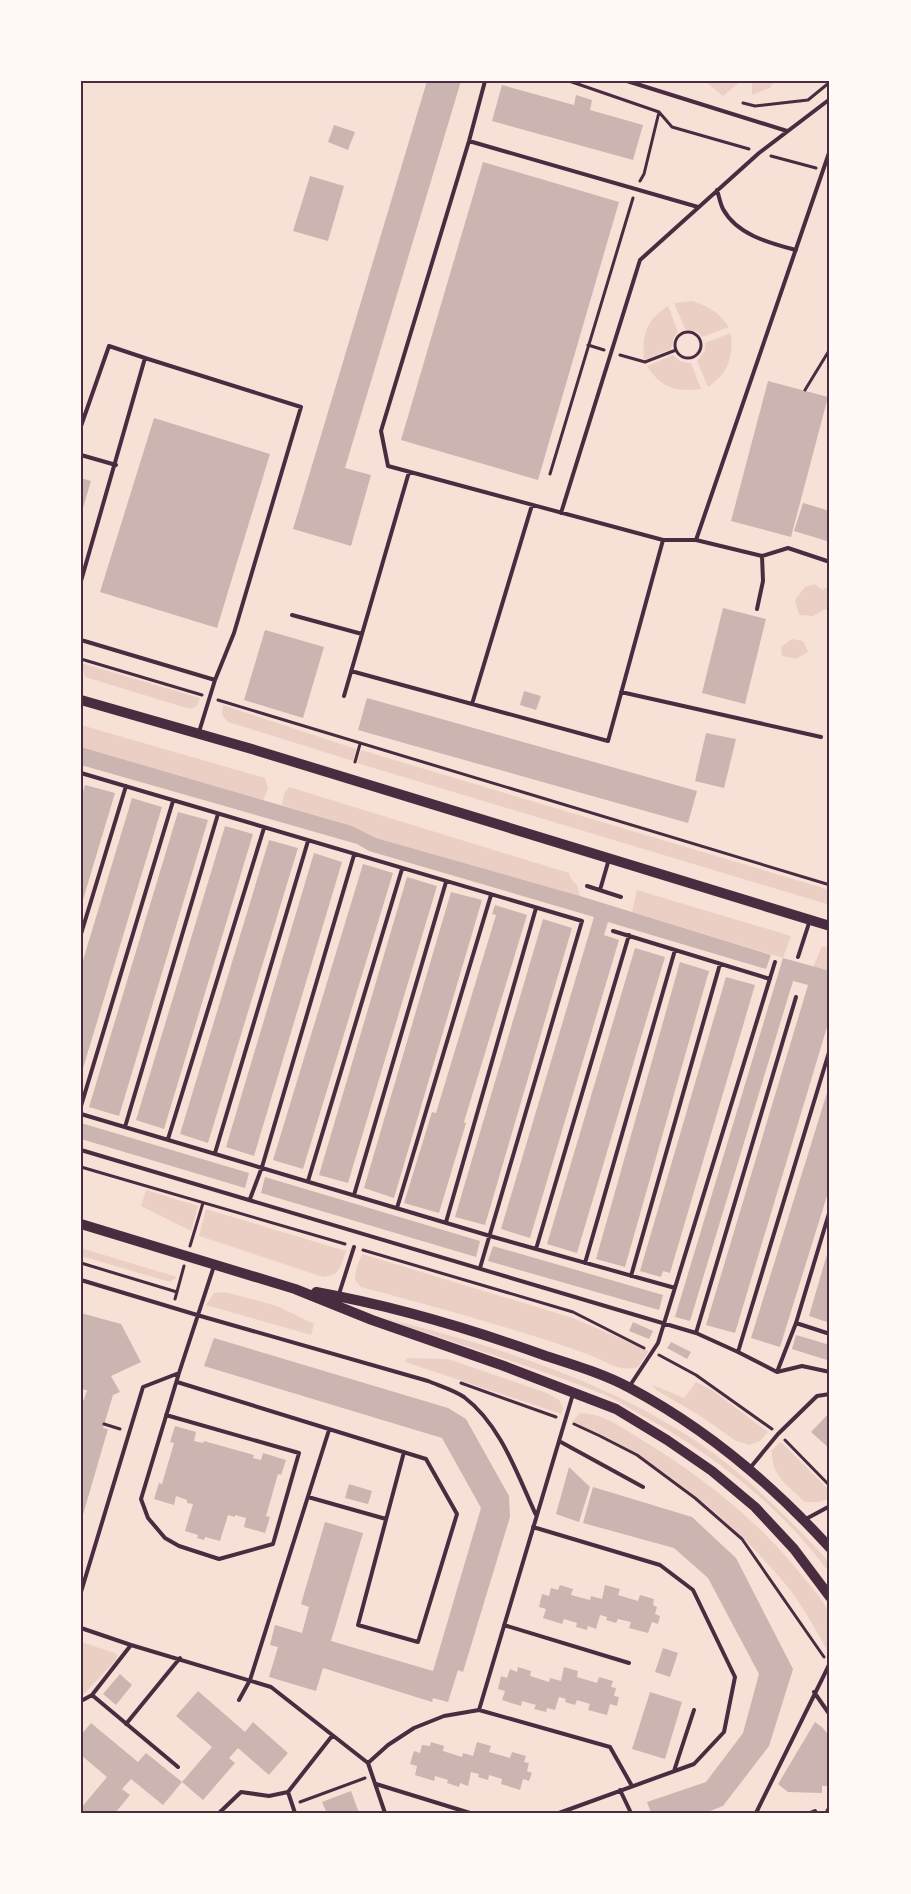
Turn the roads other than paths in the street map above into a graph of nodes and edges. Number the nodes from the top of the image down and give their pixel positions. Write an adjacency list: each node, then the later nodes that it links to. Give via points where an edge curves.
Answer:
1 (485, 81): 5 (lane)
2 (627, 81): 4 (lane)
3 (830, 99): 4 (lane)
4 (787, 132): 7 (lane, via 759,152)
5 (469, 140): 8 (lane); 14 (lane, via 381,431 388,466)
6 (830, 150): 9 (lane)
7 (718, 190): 8 (lane); 9 (lane, via 723,209 733,222 751,235)
8 (698, 207): 16 (lane, via 640,260)
9 (796, 250): 18 (lane)
10 (146, 358): 11 (lane, via 109,346); 13 (lane); 27 (lane, via 301,407 234,633)
11 (81, 426)
12 (81, 455): 13 (lane)
13 (116, 465): 21 (lane)
14 (409, 472): 15 (lane); 24 (lane)
15 (532, 505): 16 (lane); 31 (lane)
16 (561, 513): 17 (lane)
17 (663, 540): 18 (lane); 28 (lane)
18 (696, 540): 19 (lane)
19 (762, 556): 20 (lane, via 788,548); 22 (lane, via 763,581)
20 (830, 562)
21 (81, 581)
22 (757, 609)
23 (292, 615): 24 (lane)
24 (362, 634): 26 (lane)
25 (81, 640): 27 (lane)
26 (351, 671): 29 (lane); 31 (lane)
27 (215, 680): 32 (lane)
28 (622, 692): 31 (lane, via 608,741); 33 (lane)
29 (344, 696)
30 (81, 700): 32 (main road)
31 (472, 704)
32 (198, 734): 41 (main road)
33 (821, 737)
34 (81, 773): 35 (lane)
35 (126, 786): 36 (lane); 52 (lane)
36 (173, 800): 37 (lane); 61 (lane)
37 (218, 814): 38 (lane); 63 (lane)
38 (264, 828): 39 (lane); 64 (lane)
39 (308, 841): 40 (lane); 66 (lane)
40 (354, 855): 42 (lane); 67 (lane)
41 (609, 859): 45 (lane); 49 (main road)
42 (402, 869): 43 (lane); 68 (lane)
43 (446, 882): 46 (lane); 69 (lane)
44 (587, 886): 45 (lane)
45 (600, 890): 47 (lane)
46 (491, 895): 48 (lane); 71 (lane)
47 (621, 897)
48 (536, 908): 73 (lane); 75 (lane, via 582,921)
49 (810, 920): 50 (main road); 55 (lane)
50 (830, 926)
51 (613, 930): 53 (lane)
52 (81, 934)
53 (629, 935): 54 (lane); 77 (lane)
54 (675, 950): 57 (lane); 78 (lane)
55 (798, 957)
56 (775, 962): 58 (lane)
57 (720, 964): 58 (lane); 81 (lane)
58 (770, 979): 83 (lane)
59 (796, 997): 89 (lane)
60 (830, 1049): 91 (lane)
61 (81, 1106)
62 (81, 1114): 63 (lane)
63 (125, 1127): 64 (lane)
64 (168, 1139): 66 (lane)
65 (81, 1150): 70 (lane)
66 (215, 1153): 67 (lane)
67 (262, 1167): 68 (lane); 70 (lane)
68 (308, 1181): 69 (lane)
69 (354, 1195): 71 (lane)
70 (250, 1199): 80 (lane)
71 (396, 1208): 73 (lane)
72 (830, 1210): 87 (lane)
73 (446, 1222): 75 (lane)
74 (81, 1224): 79 (main road)
75 (490, 1236): 77 (lane); 80 (lane)
76 (354, 1247): 85 (lane)
77 (536, 1249): 78 (lane)
78 (585, 1263): 81 (lane)
79 (214, 1264): 84 (main road); 86 (lane)
80 (480, 1268): 88 (lane)
81 (631, 1276): 83 (lane)
82 (81, 1280): 86 (lane)
83 (675, 1288): 88 (lane)
84 (295, 1289): 85 (main road); 97 (main road)
85 (338, 1296): 96 (main road, via 450,1325 567,1363)
86 (197, 1315): 94 (lane); 107 (lane, via 428,1381 463,1396 489,1421)
87 (796, 1323): 90 (lane); 92 (lane)
88 (664, 1324): 89 (lane); 96 (lane, via 658,1343)
89 (696, 1333): 91 (lane)
90 (830, 1334)
91 (738, 1352): 92 (lane)
92 (777, 1372): 93 (lane, via 802,1366)
93 (830, 1372)
94 (179, 1373): 95 (lane); 112 (lane, via 143,1387)
95 (177, 1382): 99 (lane); 100 (lane)
96 (629, 1388): 103 (main road, via 685,1422)
97 (574, 1392): 101 (lane); 113 (main road, via 616,1409 712,1471 754,1507 794,1549)
98 (830, 1394): 103 (lane, via 817,1396 778,1434)
99 (166, 1416): 99 (lane, via 141,1499 148,1518 165,1538 179,1546 219,1558 273,1544 299,1453)
100 (329, 1430): 102 (lane); 105 (lane)
101 (559, 1441): 104 (lane); 107 (lane)
102 (404, 1452): 108 (lane); 108 (lane, via 426,1459 457,1514 418,1642 358,1625)
103 (750, 1468): 109 (main road)
104 (643, 1487)
105 (308, 1497): 108 (lane); 120 (lane)
106 (830, 1506): 109 (lane)
107 (536, 1515): 110 (lane)
108 (386, 1519)
109 (804, 1520): 111 (main road)
110 (533, 1527): 114 (lane); 132 (lane, via 660,1565 694,1590 735,1677 724,1732 694,1764)
111 (830, 1548)
112 (81, 1592)
113 (830, 1597)
114 (504, 1625): 118 (lane); 125 (lane)
115 (81, 1628): 116 (lane)
116 (131, 1645): 117 (lane); 122 (lane)
117 (180, 1658): 120 (lane); 128 (lane)
118 (629, 1663)
119 (829, 1664): 121 (lane)
120 (250, 1680): 123 (lane); 129 (lane, via 271,1687)
121 (814, 1692): 127 (lane); 144 (lane)
122 (92, 1695): 124 (lane); 128 (lane)
123 (239, 1700)
124 (81, 1701)
125 (478, 1710): 130 (lane, via 444,1716 414,1728 388,1745); 134 (lane, via 610,1747)
126 (694, 1710): 132 (lane)
127 (830, 1715)
128 (126, 1724): 131 (lane)
129 (332, 1736): 130 (lane); 136 (lane)
130 (368, 1764): 133 (lane)
131 (178, 1767)
132 (674, 1771): 134 (lane)
133 (376, 1784): 140 (lane); 141 (lane)
134 (632, 1786): 135 (lane)
135 (620, 1790): 142 (lane); 143 (lane)
136 (288, 1792): 138 (lane, via 269,1796 240,1792); 139 (lane)
137 (815, 1811): 145 (lane)
138 (219, 1813)
139 (295, 1813)
140 (385, 1813)
141 (470, 1813)
142 (559, 1813)
143 (631, 1813)
144 (756, 1813)
145 (810, 1813)

